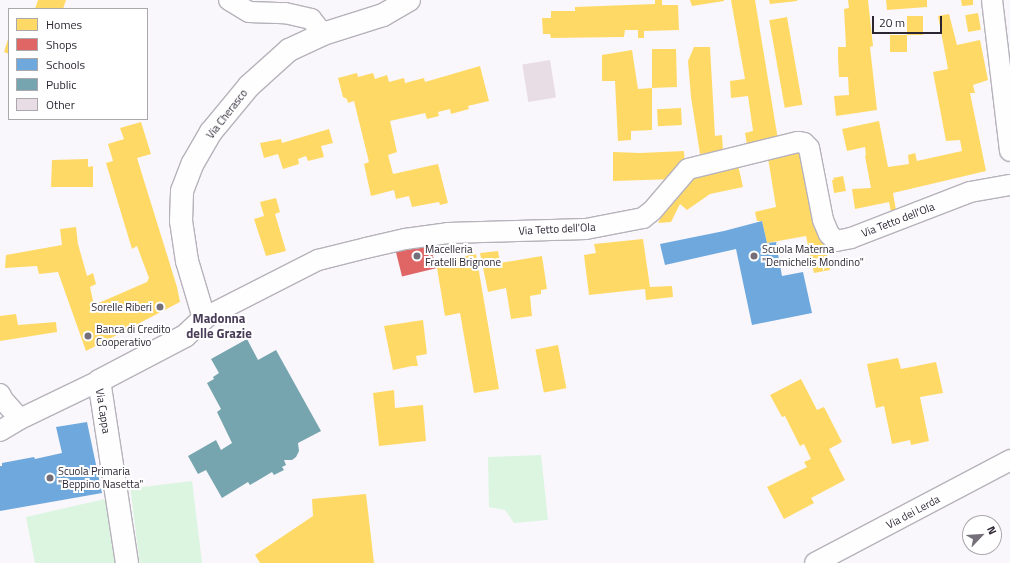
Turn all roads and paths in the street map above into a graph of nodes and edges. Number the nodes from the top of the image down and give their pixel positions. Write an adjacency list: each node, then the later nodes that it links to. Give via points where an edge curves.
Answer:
1 (229, 0): 4 (street, via 249,12 285,13 311,19)
2 (409, 0): 4 (street, Via Cherasco, via 383,16)
3 (992, 0): 5 (street)
4 (323, 34): 7 (street, Via Cherasco, via 289,50 249,86 211,132 193,162 182,192 181,221 187,261)
5 (1010, 151)
6 (1010, 184): 7 (street, Via Tetto dell'Ola, via 970,192 851,238 836,241 829,234 823,220 809,148 798,142 688,170 643,218 586,229 448,233 381,244 318,260)
7 (204, 318): 8 (street, Via Cappa, via 185,336)
8 (99, 381): 10 (street); 13 (street, Via Cappa)
9 (0, 394): 10 (street)
10 (20, 419): 11 (street)
11 (0, 431)
12 (1010, 460): 14 (street, Via dei Lerda)
13 (127, 563)
14 (815, 563)

